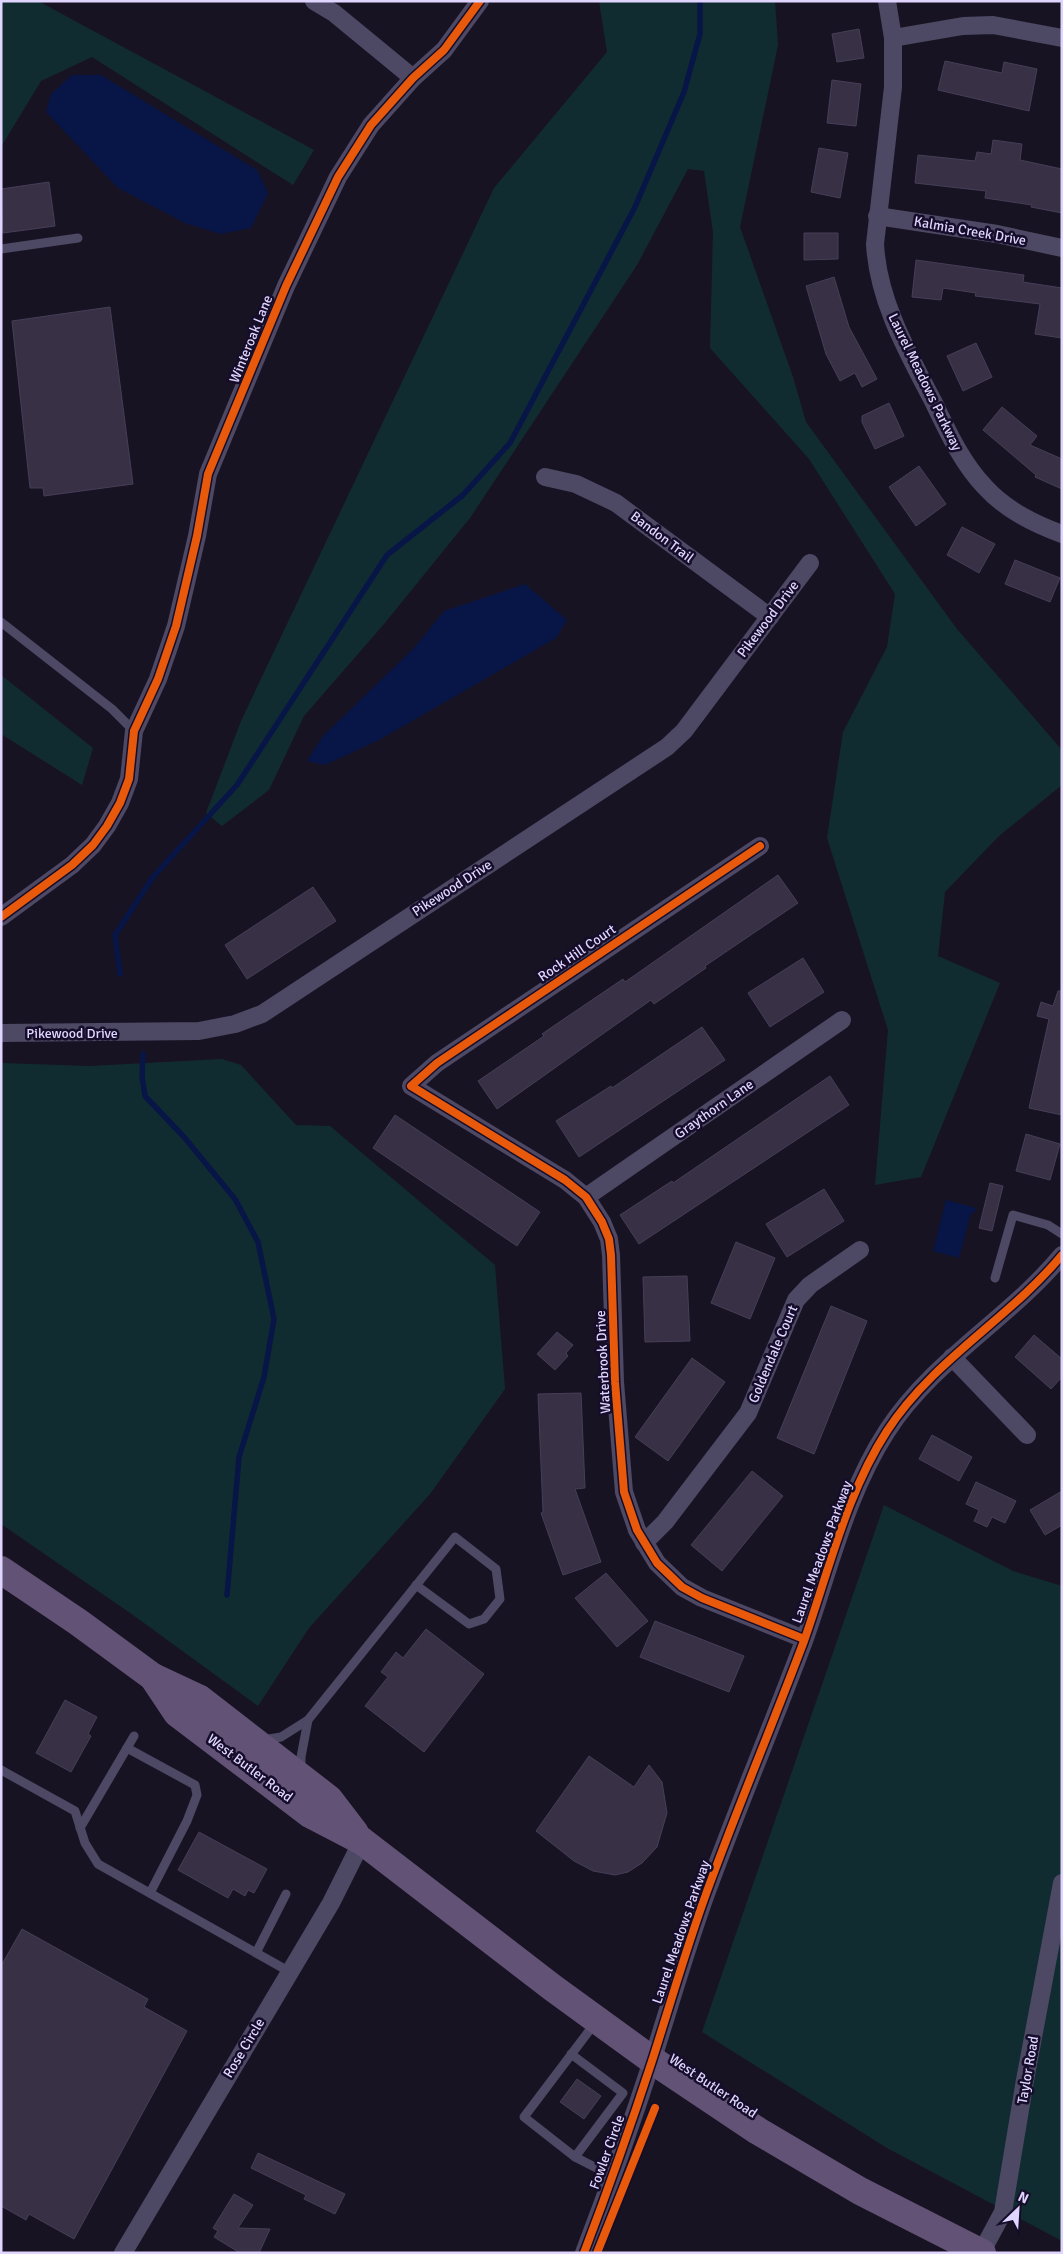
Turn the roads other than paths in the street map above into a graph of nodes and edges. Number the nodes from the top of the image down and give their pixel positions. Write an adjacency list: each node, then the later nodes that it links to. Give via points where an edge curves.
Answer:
1 (314, 1): 6 (street)
2 (480, 1): 6 (street, Winteroak Lane, via 444,50)
3 (887, 1): 4 (street, Laurel Meadows Parkway)
4 (893, 38): 5 (street, via 963,26 994,25); 7 (street, Laurel Meadows Parkway, via 894,87)
5 (1062, 38)
6 (413, 78): 16 (street, Winteroak Lane, via 371,125 338,177 286,286 208,474 176,626 158,679)
7 (877, 216): 9 (street, Kalmia Creek Drive, via 997,234); 12 (street, Laurel Meadows Parkway, via 876,263 886,300 905,346 958,450 985,487 1004,504)
8 (78, 238): 10 (lane)
9 (1062, 248)
10 (1, 249)
11 (545, 477): 14 (street, Bandon Trail, via 576,484 616,503)
12 (1062, 534)
13 (810, 563): 14 (street, Pikewood Drive)
14 (770, 617): 20 (street, Pikewood Drive, via 684,731 667,748 262,1014 235,1024 199,1031)
15 (1, 622): 16 (lane, via 112,709)
16 (134, 731): 18 (street, Winteroak Lane, via 129,779 107,826 72,865)
17 (760, 846): 21 (street, Rock Hill Court, via 445,1057)
18 (1, 917)
19 (842, 1020): 22 (street, Graythorn Lane)
20 (1, 1033)
21 (411, 1086): 22 (street, Waterbrook Drive, via 565,1180)
22 (586, 1197): 29 (street, Waterbrook Drive, via 609,1239 624,1492)
23 (1062, 1234): 26 (lane, via 1048,1225 1013,1215)
24 (860, 1250): 29 (street, Goldendale Court, via 810,1285 796,1300 748,1413 665,1522)
25 (1062, 1255): 27 (street, Laurel Meadows Parkway, via 1034,1286)
26 (995, 1278)
27 (952, 1357): 28 (street); 32 (street, Laurel Meadows Parkway, via 902,1410 875,1450 844,1523)
28 (1027, 1435)
29 (644, 1543): 32 (street, Waterbrook Drive, via 656,1563 682,1587)
30 (1, 1570): 33 (main road, West Butler Road)
31 (416, 1585): 31 (lane, via 469,1624 484,1619 500,1599 496,1569 455,1538); 34 (lane)
32 (804, 1639): 49 (street, Laurel Meadows Parkway, via 706,1893)
33 (153, 1677): 36 (main road, West Butler Road, via 200,1699); 41 (main road, West Butler Road, via 177,1713 310,1814)
34 (308, 1720): 36 (lane, via 281,1737); 39 (lane)
35 (134, 1736): 37 (lane)
36 (254, 1741): 39 (main road, West Butler Road)
37 (127, 1748): 40 (lane); 43 (lane, via 196,1785 197,1795 187,1821)
38 (1, 1770): 40 (lane, via 74,1811)
39 (301, 1777): 41 (main road, West Butler Road, via 329,1799)
40 (80, 1828): 43 (lane, via 98,1864)
41 (362, 1841): 46 (street, Rose Circle, via 331,1903); 47 (main road, West Butler Road)
42 (1062, 1883): 56 (street, Taylor Road, via 1003,2212)
43 (150, 1893): 45 (lane)
44 (286, 1894): 45 (lane)
45 (256, 1953): 46 (lane)
46 (290, 1972): 55 (street, Rose Circle)
47 (597, 2021): 48 (lane); 49 (main road, West Butler Road)
48 (571, 2054): 50 (lane); 52 (lane, via 524,2117)
49 (652, 2060): 51 (street, Fowler Circle); 56 (main road, West Butler Road, via 758,2131 860,2191 951,2241)
50 (623, 2093): 51 (lane); 52 (lane)
51 (637, 2105): 53 (street, Fowler Circle)
52 (575, 2157): 53 (lane)
53 (612, 2176): 54 (street, Fowler Circle)
54 (587, 2252)
55 (123, 2253)
56 (982, 2253)

